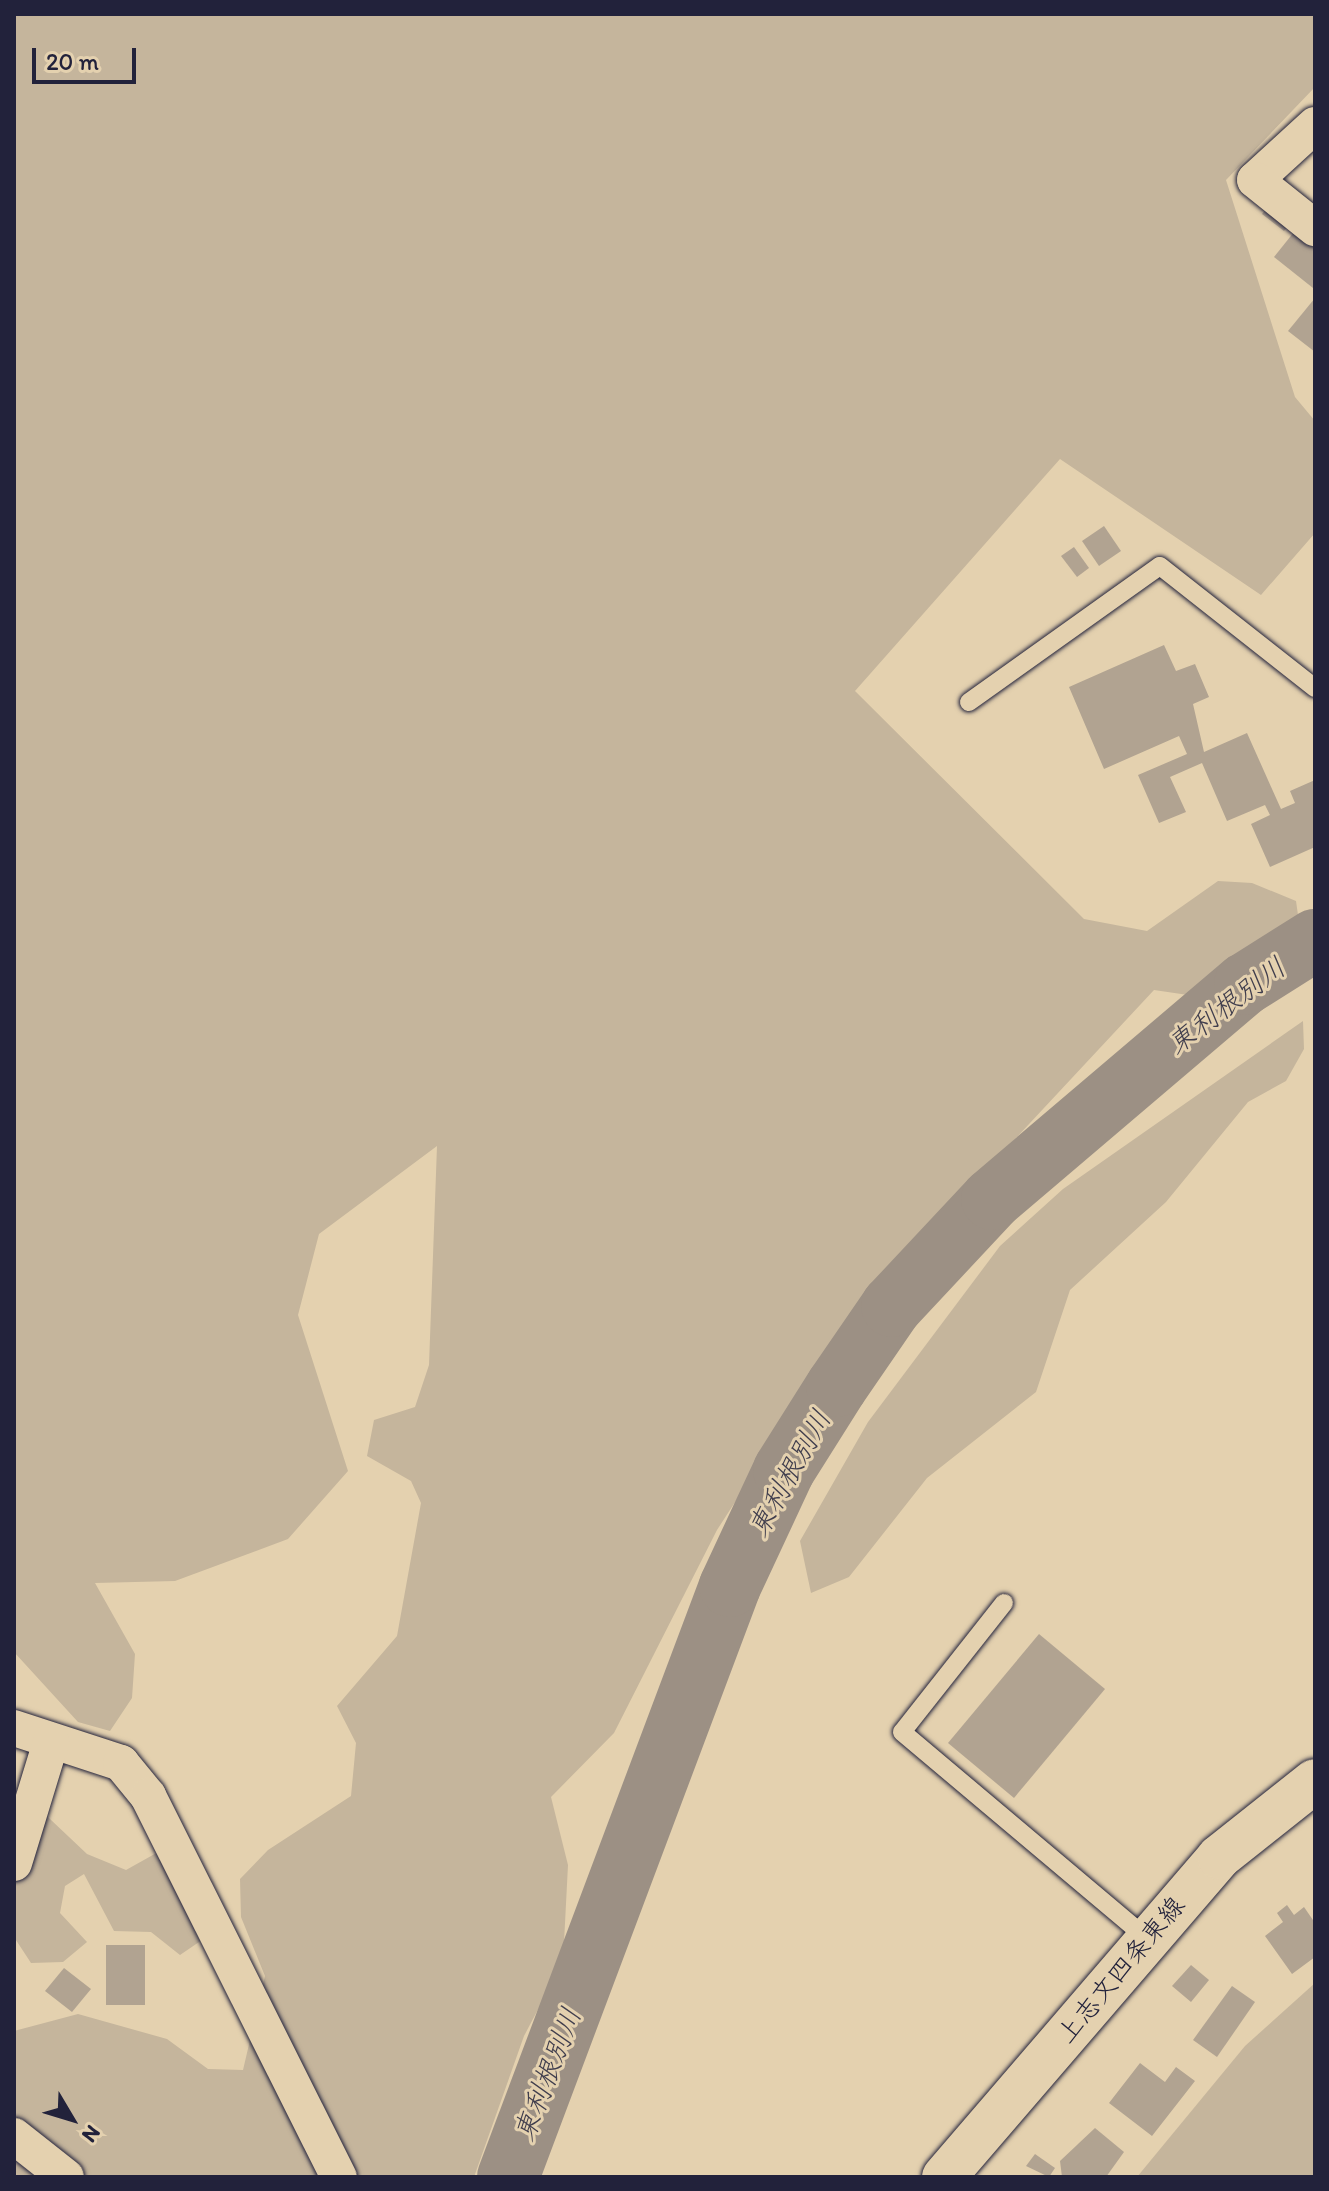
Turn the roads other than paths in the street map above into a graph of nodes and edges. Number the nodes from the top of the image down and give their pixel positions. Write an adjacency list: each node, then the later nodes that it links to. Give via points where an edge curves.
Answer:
1 (1315, 125): 2 (street, via 1255,180)
2 (1315, 228)
3 (1315, 688): 4 (lane, via 1160,566)
4 (969, 702)
5 (1004, 1603): 10 (lane, via 902,1732)
6 (14, 1728): 7 (street)
7 (51, 1742): 9 (street); 13 (street, via 121,1763 148,1796)
8 (1315, 1781): 10 (main road, 上志文四条東線, via 1219,1857)
9 (14, 1863)
10 (1147, 1938): 14 (main road, 上志文四条東線)
11 (14, 2136): 12 (street)
12 (66, 2177)
13 (339, 2177)
14 (944, 2177)

